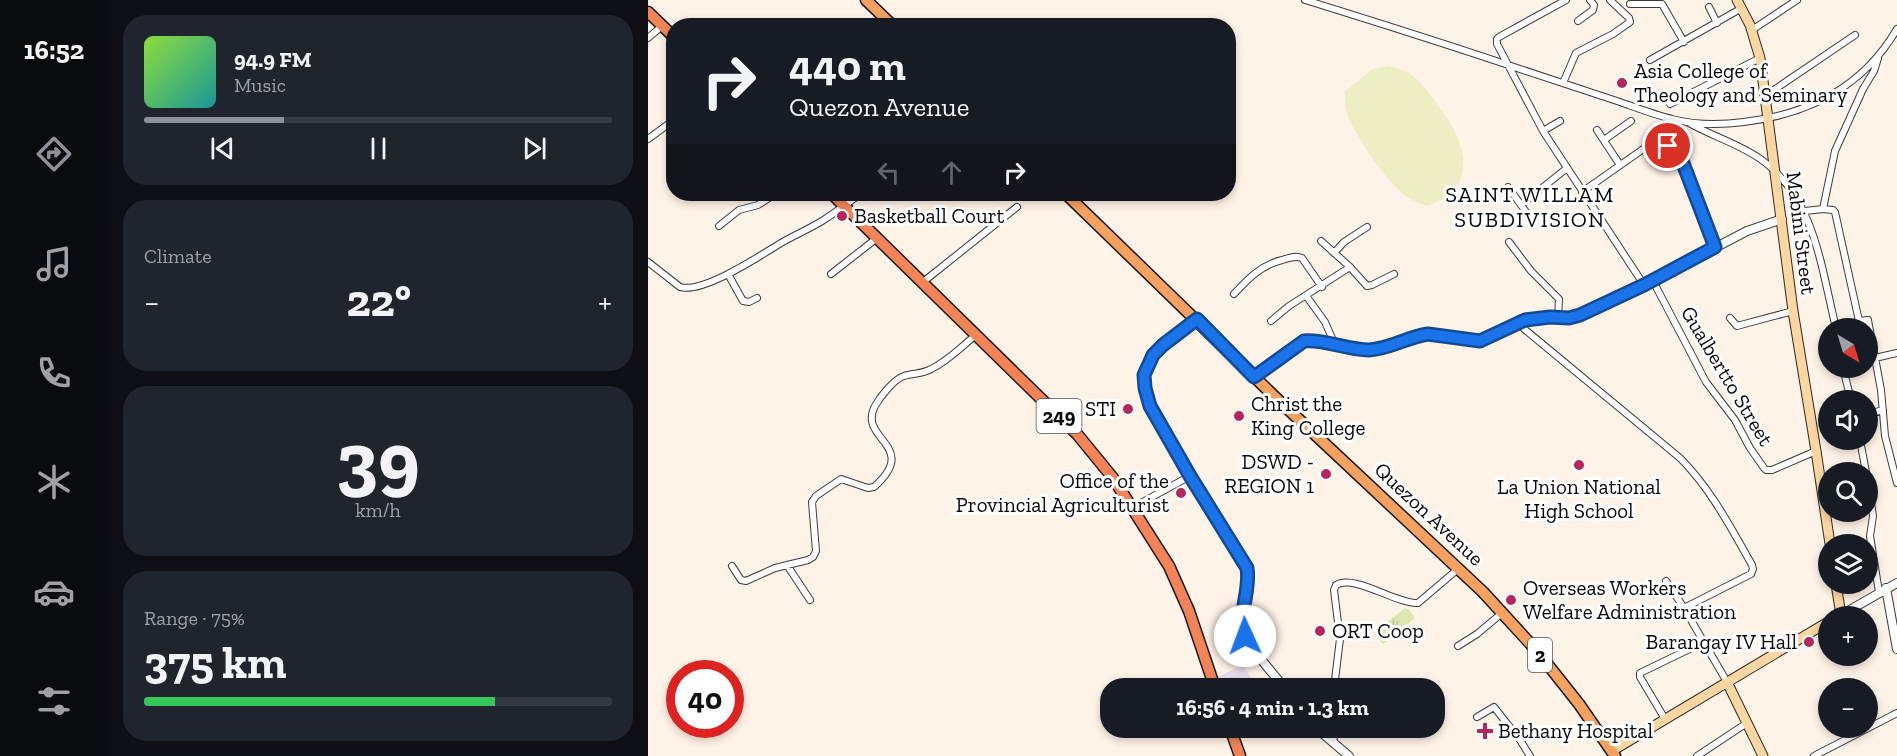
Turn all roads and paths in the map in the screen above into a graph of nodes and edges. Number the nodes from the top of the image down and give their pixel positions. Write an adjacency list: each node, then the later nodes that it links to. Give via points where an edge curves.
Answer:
1 (866, 0): 11 (main road)
2 (1305, 0): 25 (street)
3 (1566, 0): 25 (street, via 1497,39)
4 (1590, 0): 12 (street, via 1593,10)
5 (1610, 0): 27 (street, via 1630,22 1576,53)
6 (1797, 0): 17 (street)
7 (1630, 4): 21 (street, via 1662,4)
8 (1740, 4): 13 (street); 17 (main road, Mabini Street)
9 (1708, 7): 13 (street)
10 (648, 12): 14 (highway)
11 (884, 18)
12 (1578, 21)
13 (1717, 23): 21 (street)
14 (662, 26): 16 (highway); 19 (street)
15 (1897, 29): 20 (street)
16 (666, 30)
17 (1752, 30): 22 (main road, Mabini Street)
18 (1855, 36): 29 (street)
19 (648, 38)
20 (1895, 39): 23 (street)
21 (1684, 42): 24 (street)
22 (1760, 58): 29 (main road, Mabini Street); 30 (street)
23 (1878, 58): 26 (street); 28 (street)
24 (1650, 60)
25 (1508, 65): 27 (street); 37 (street)
26 (1855, 80): 28 (street); 31 (street, via 1826,99)
27 (1563, 83): 34 (street)
28 (1863, 89): 52 (street, via 1835,151)
29 (1765, 96): 31 (main road, Mabini Street)
30 (1670, 104)
31 (1768, 119): 34 (street, via 1725,124); 42 (main road, Mabini Street)
32 (1560, 121): 37 (street)
33 (1631, 121): 39 (street)
34 (1689, 122): 42 (street, via 1746,150)
35 (666, 126): 38 (street)
36 (1597, 130): 39 (street)
37 (1543, 131): 41 (street)
38 (648, 139)
39 (1604, 140): 40 (street)
40 (1620, 165): 44 (street); 61 (street, via 1654,143 1674,149)
41 (1567, 168): 44 (street); 49 (street)
42 (1775, 170): 53 (street); 55 (main road, Mabini Street)
43 (1508, 187): 49 (street)
44 (1582, 192): 69 (street)
45 (764, 201): 56 (street, via 739,210)
46 (839, 201): 50 (highway, 249)
47 (851, 201): 50 (street)
48 (1073, 201): 79 (main road, Quezon Avenue / 2)
49 (1521, 205): 54 (street)
50 (844, 206): 58 (highway, 249); 65 (street)
51 (1017, 207): 68 (street)
52 (1823, 209): 53 (street); 78 (street, via 1835,212)
53 (1805, 211): 77 (street)
54 (1529, 216)
55 (1782, 219): 61 (street); 74 (main road, Mabini Street)
56 (719, 226)
57 (1367, 227): 62 (street)
58 (877, 238): 66 (street); 68 (highway, 249)
59 (1321, 241): 62 (street)
60 (1509, 242): 75 (street, via 1559,299)
61 (1715, 247): 69 (street)
62 (1334, 253): 64 (street)
63 (648, 262): 65 (street, via 684,288)
64 (1350, 267): 67 (street, via 1368,286); 70 (street)
65 (728, 274): 73 (street, via 743,301)
66 (831, 274)
67 (1394, 274)
68 (923, 282): 82 (highway, 249)
69 (1648, 283): 75 (street, via 1580,315); 90 (street, Gualbertto Street, via 1706,382 1764,468 1775,469)
70 (1322, 287): 71 (street, via 1302,258 1296,256 1256,272); 72 (street)
71 (1234, 294)
72 (1307, 297): 80 (street); 83 (street)
73 (757, 298)
74 (1793, 311): 76 (street, via 1737,326); 90 (main road, Mabini Street)
75 (1558, 317): 81 (street)
76 (1730, 318)
77 (1834, 318)
78 (1858, 318)
79 (1197, 319): 86 (main road, Quezon Avenue / 2); 91 (street, via 1157,351 1144,375 1150,406)
80 (1271, 321)
81 (1517, 324): 83 (street, via 1480,341 1428,334 1368,350); 104 (street, via 1687,465 1707,488 1736,536 1752,565 1751,574)
82 (976, 335): 93 (highway, 249, via 1089,446); 96 (street, via 933,368 899,378 878,402 872,423 892,454 890,467 874,487 841,479 816,496 811,507 815,554 808,560)
83 (1335, 345): 86 (street, via 1304,341)
84 (1897, 353): 85 (street)
85 (1878, 357)
86 (1254, 377): 98 (main road, Quezon Avenue / 2)
87 (1878, 378): 88 (street)
88 (1883, 410): 89 (street); 92 (street)
89 (1878, 411)
90 (1816, 451): 95 (main road, Mabini Street)
91 (1190, 476): 93 (street); 111 (street, via 1247,568 1241,624 1245,636)
92 (1897, 483)
93 (1132, 508): 110 (highway, 249, via 1169,566 1190,611)
94 (1872, 522): 101 (street, via 1870,536)
95 (1828, 534)
96 (787, 565): 97 (street, via 746,581); 102 (street)
97 (732, 566)
98 (1458, 568): 105 (main road, Quezon Avenue / 2); 112 (street, via 1418,603 1346,582 1336,585 1340,639)
99 (1666, 581): 104 (street)
100 (1897, 582): 101 (street)
101 (1883, 590): 103 (street); 109 (street)
102 (810, 600)
103 (1857, 606)
104 (1684, 608): 107 (street)
105 (1502, 613): 108 (street); 122 (main road, Quezon Avenue / 2, via 1579,704)
106 (1818, 628): 113 (main road)
107 (1704, 642): 113 (street); 116 (street, via 1640,673)
108 (1458, 646)
109 (1897, 649)
110 (1212, 678)
111 (1277, 678)
112 (1335, 678)
113 (1727, 682): 116 (main road); 117 (main road)
114 (1897, 713): 128 (street)
115 (1477, 717): 125 (street, via 1494,706)
116 (1665, 719): 122 (main road)
117 (1747, 723): 126 (street); 127 (main road)
118 (1234, 738): 123 (highway)
119 (1328, 738): 121 (street)
120 (1333, 738): 121 (street)
121 (1334, 743): 124 (street)
122 (1613, 754)
123 (1240, 756)
124 (1349, 756)
125 (1530, 756)
126 (1697, 756)
127 (1763, 756)
128 (1814, 756)

